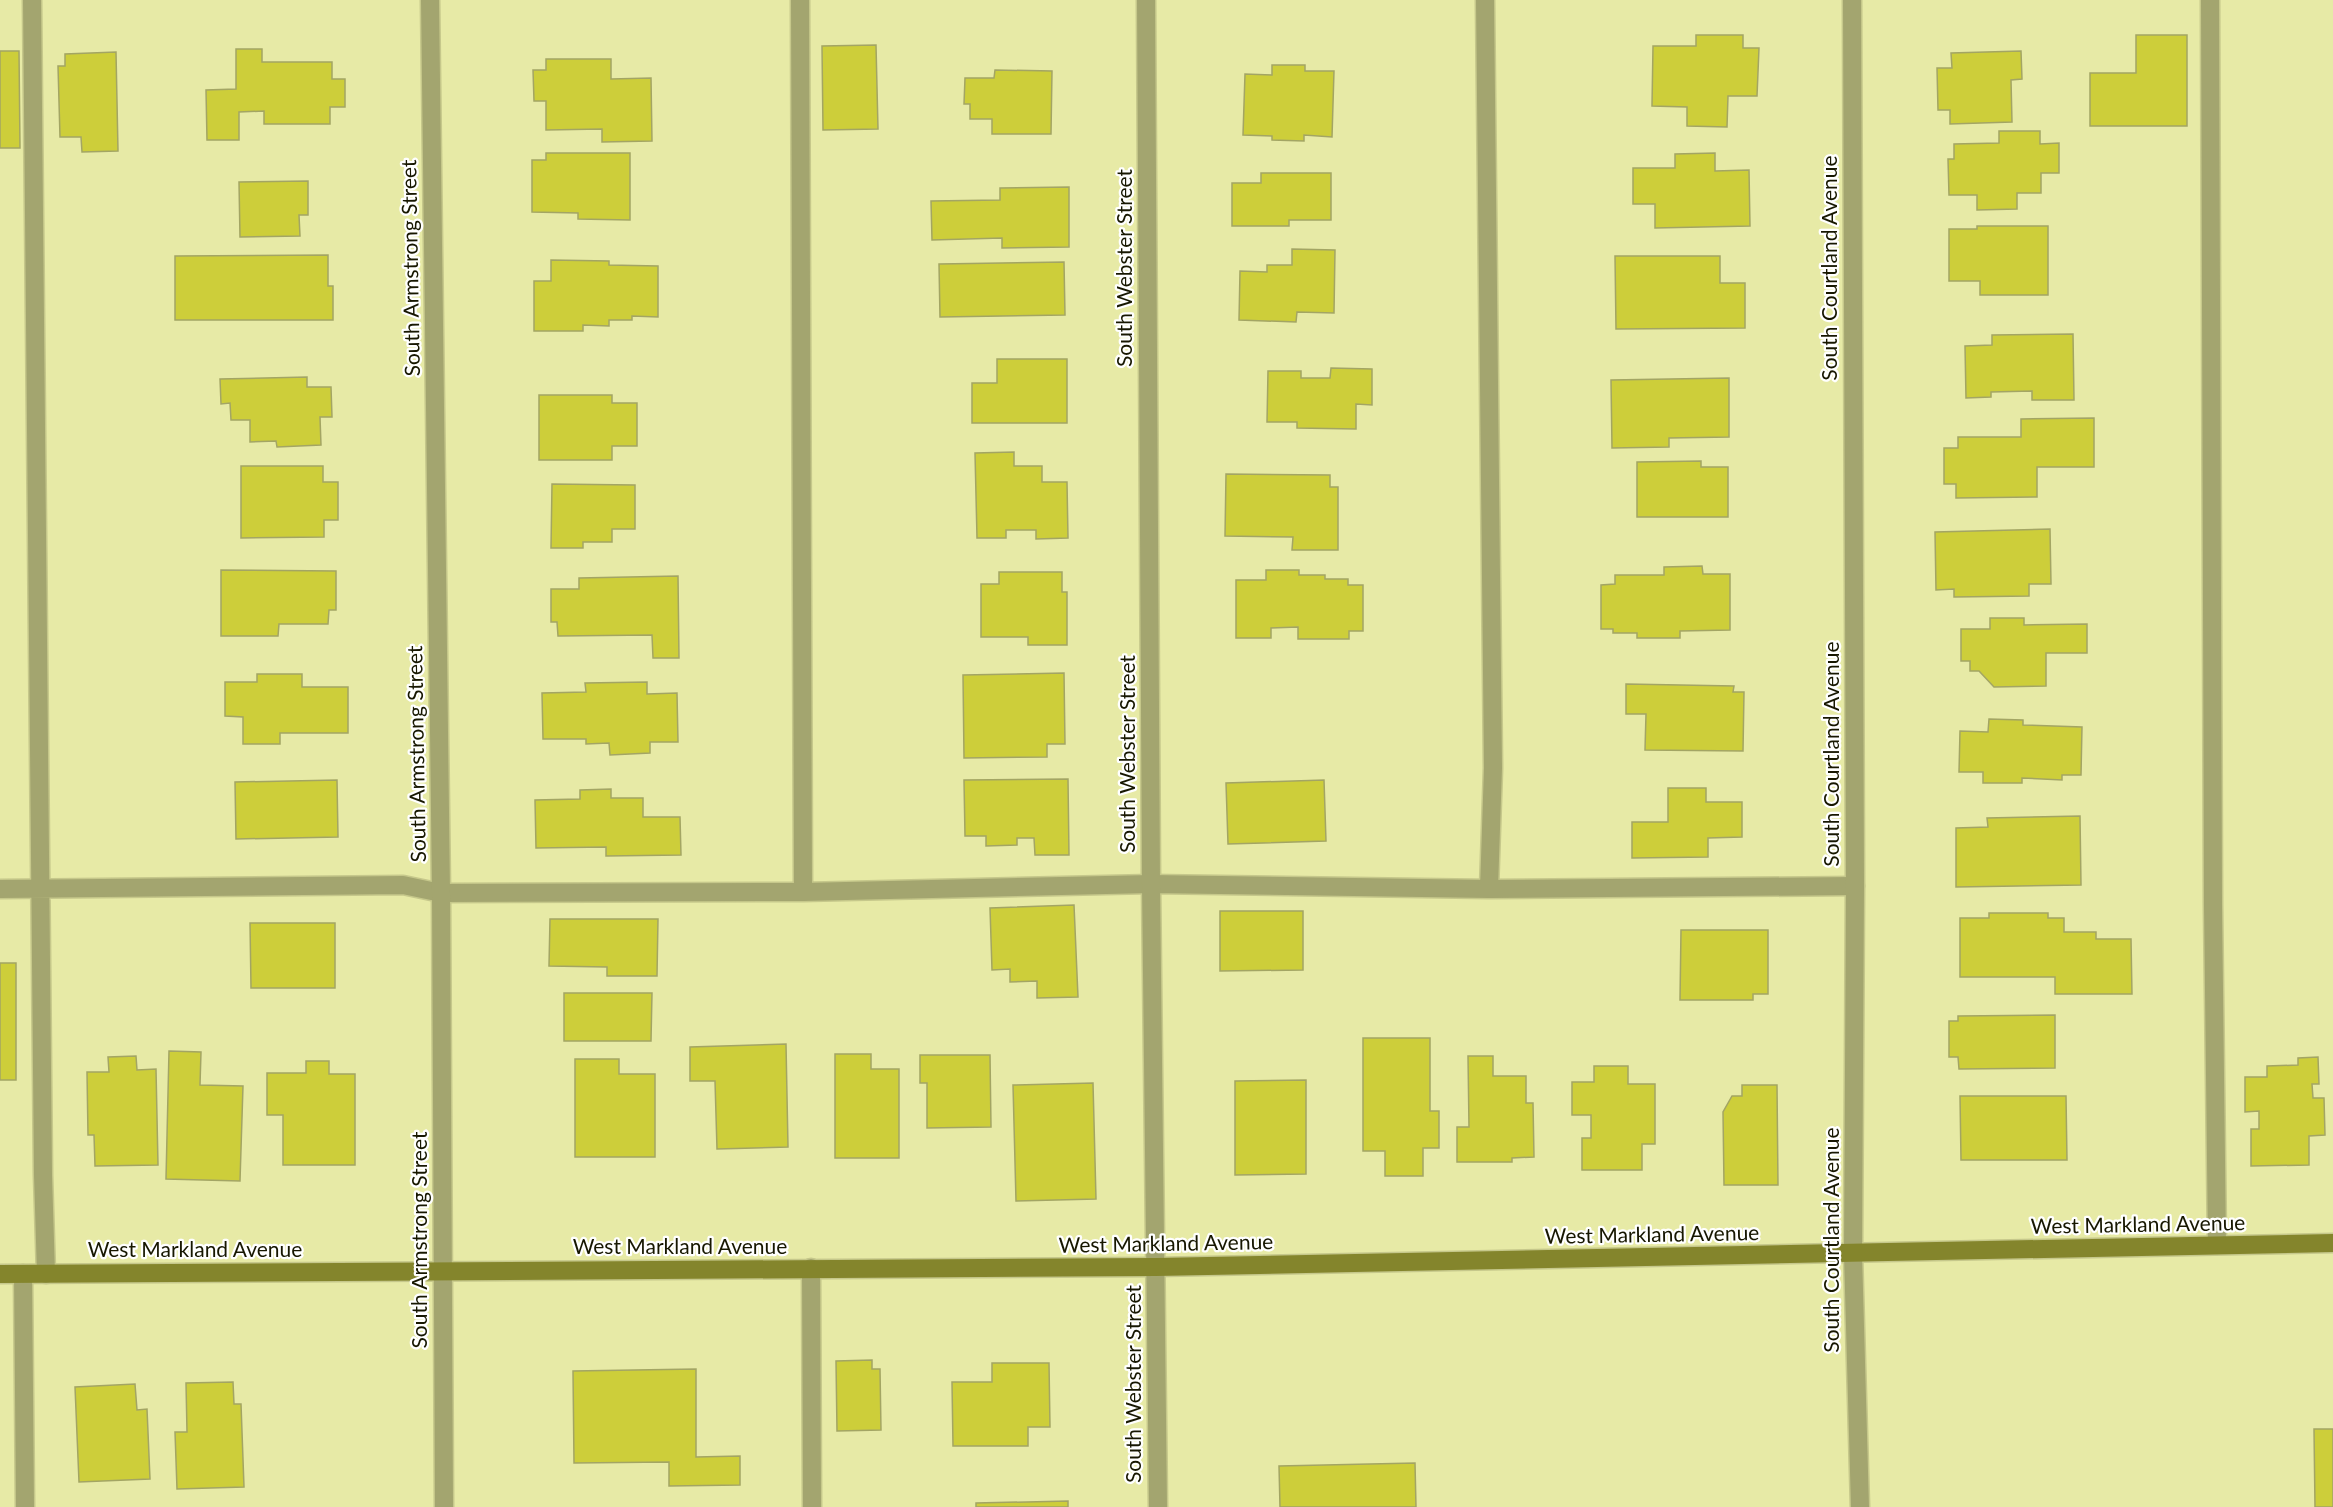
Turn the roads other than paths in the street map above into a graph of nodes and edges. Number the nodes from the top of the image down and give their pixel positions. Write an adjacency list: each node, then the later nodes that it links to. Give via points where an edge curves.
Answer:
1 (32, 0): 12 (street)
2 (430, 0): 14 (street, South Armstrong Street)
3 (801, 0): 13 (street)
4 (1146, 0): 8 (street, South Webster Street)
5 (1485, 0): 10 (street, via 1493,768)
6 (1852, 0): 9 (street, South Courtland Avenue)
7 (2210, 0): 16 (street)
8 (1151, 884): 10 (street); 13 (street); 18 (street, South Webster Street)
9 (1855, 886): 10 (street); 17 (street, South Courtland Avenue)
10 (1489, 888)
11 (0, 889): 12 (street)
12 (41, 889): 14 (street, via 403,885); 23 (street)
13 (803, 892): 14 (street)
14 (441, 893): 20 (street, South Armstrong Street)
15 (2333, 1243): 16 (main road, West Markland Avenue)
16 (2217, 1245): 17 (main road, West Markland Avenue)
17 (1853, 1254): 18 (main road, West Markland Avenue); 28 (street, South Courtland Avenue)
18 (1156, 1267): 19 (main road, West Markland Avenue); 27 (street, South Webster Street)
19 (811, 1269): 20 (main road, West Markland Avenue); 26 (street)
20 (442, 1271): 23 (main road, West Markland Avenue); 25 (street, South Armstrong Street)
21 (0, 1274): 22 (main road, West Markland Avenue)
22 (23, 1274): 23 (main road, West Markland Avenue); 24 (street)
23 (46, 1274)
24 (25, 1507)
25 (444, 1507)
26 (812, 1507)
27 (1158, 1507)
28 (1860, 1507)

